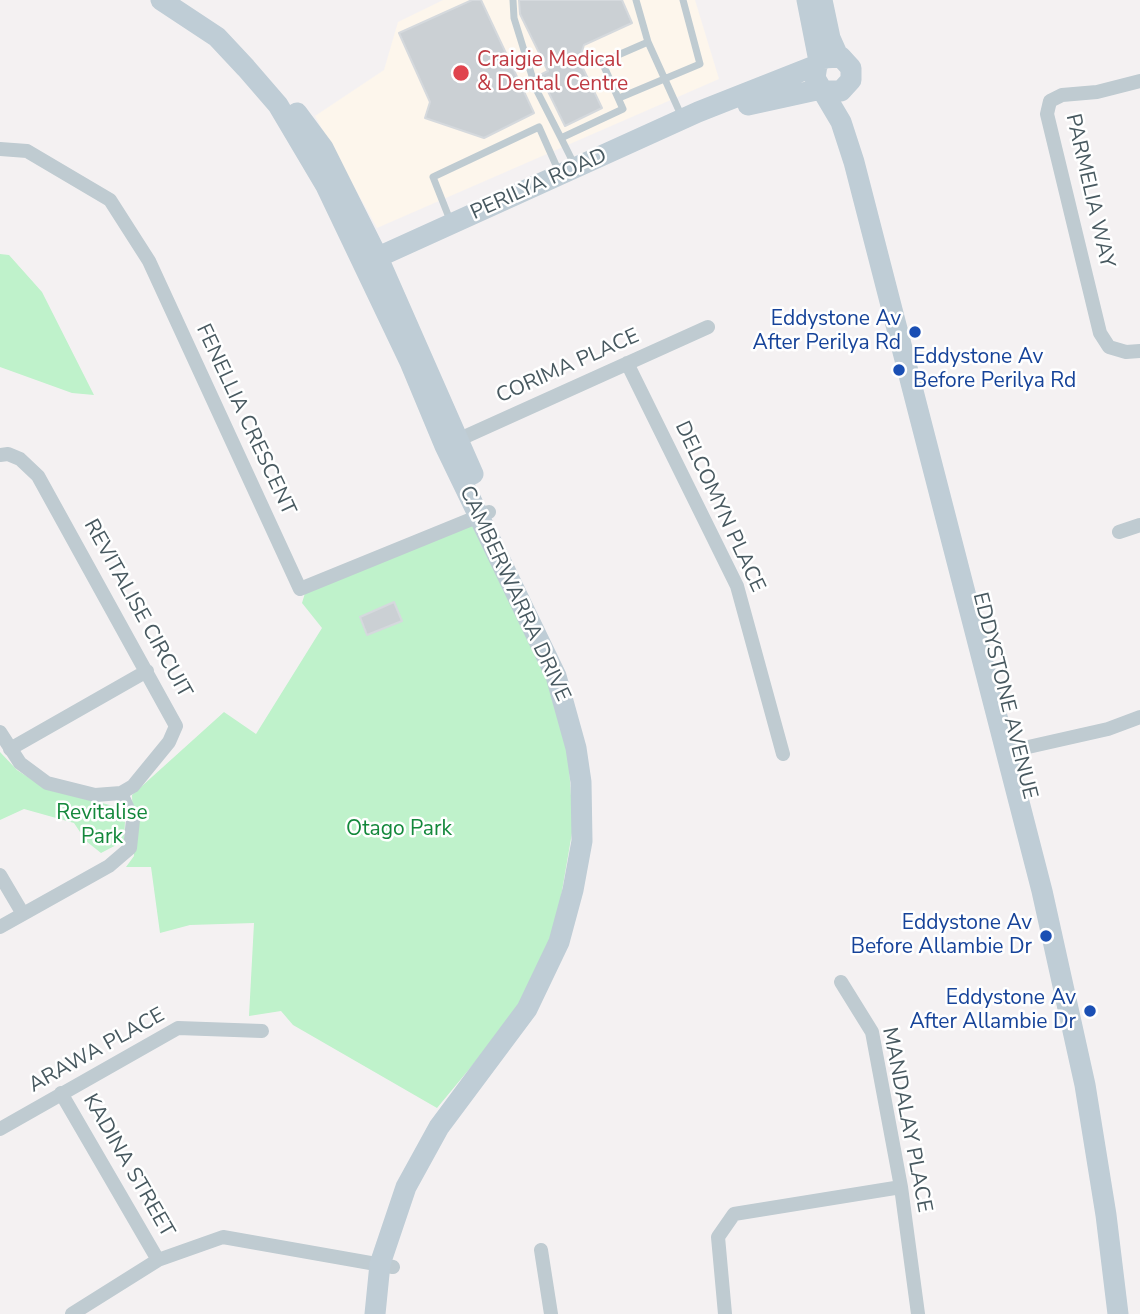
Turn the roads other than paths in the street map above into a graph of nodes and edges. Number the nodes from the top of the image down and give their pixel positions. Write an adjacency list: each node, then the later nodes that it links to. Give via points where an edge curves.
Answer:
1 (162, 0): 21 (main road, CAMBERWARRA DRIVE, via 217,37 278,105)
2 (183, 0): 21 (main road, CAMBERWARRA DRIVE, via 245,46 323,148)
3 (513, 0): 17 (lane, via 514,18 536,89)
4 (636, 0): 8 (lane)
5 (683, 0): 10 (lane, via 700,64)
6 (807, 0): 9 (main road)
7 (822, 0): 9 (main road, via 830,38)
8 (649, 42): 10 (lane); 14 (lane, via 602,62)
9 (825, 61): 12 (main road, via 848,61); 13 (main road, via 815,78); 15 (main road, PERILYA ROAD)
10 (664, 77): 14 (lane); 16 (lane)
11 (1140, 81): 23 (street, PARMELIA WAY, via 1062,95 1050,101 1047,114 1100,333 1109,346)
12 (849, 83): 13 (main road, via 836,93); 34 (main road, EDDYSTONE AVENUE, via 852,113)
13 (823, 90): 15 (main road, PERILYA ROAD, via 737,108); 34 (main road, EDDYSTONE AVENUE, via 841,122 854,162)
14 (619, 98): 17 (lane, via 623,109)
15 (715, 107): 16 (main road, PERILYA ROAD)
16 (682, 119): 19 (main road, PERILYA ROAD)
17 (561, 138): 19 (lane)
18 (0, 149): 27 (street, FENELLIA CRESCENT, via 27,151 110,200 149,261 300,589)
19 (568, 171): 20 (main road, PERILYA ROAD); 20 (lane, via 539,127 433,177)
20 (451, 224): 21 (main road, PERILYA ROAD)
21 (370, 261): 25 (main road, CAMBERWARRA DRIVE)
22 (708, 327): 24 (street, CORIMA PLACE)
23 (1140, 351)
24 (627, 363): 25 (street, CORIMA PLACE); 35 (street, DELCOMYN PLACE, via 737,586)
25 (452, 443): 27 (main road, CAMBERWARRA DRIVE)
26 (0, 455): 30 (street, REVITALISE CIRCUIT, via 20,459 38,476)
27 (484, 514): 47 (main road, CAMBERWARRA DRIVE, via 566,708 582,782 579,865 545,976 527,1009 423,1155 399,1206)
28 (1140, 525): 29 (street)
29 (1119, 532)
30 (147, 671): 33 (street); 36 (street, REVITALISE CIRCUIT, via 173,716 174,734 133,786)
31 (1140, 717): 34 (street)
32 (0, 732): 33 (street)
33 (10, 749): 36 (street, via 35,775 62,789 95,795)
34 (1011, 751): 54 (main road, EDDYSTONE AVENUE, via 1085,1085); 55 (main road, EDDYSTONE AVENUE, via 1061,917 1097,1083)
35 (783, 754)
36 (121, 793): 38 (street, via 133,820 130,848 109,866)
37 (0, 874): 38 (street)
38 (23, 914): 39 (street)
39 (0, 927)
40 (841, 982): 44 (street, MANDALAY PLACE, via 872,1032)
41 (262, 1031): 42 (street, ARAWA PLACE, via 178,1028)
42 (61, 1093): 43 (street, ARAWA PLACE); 46 (street, KADINA STREET)
43 (0, 1129)
44 (901, 1187): 52 (street, via 734,1214 718,1237); 53 (street, MANDALAY PLACE)
45 (541, 1250): 51 (street)
46 (159, 1260): 47 (street, via 223,1237); 48 (street)
47 (387, 1265): 49 (main road, CAMBERWARRA DRIVE); 50 (main road, CAMBERWARRA DRIVE)
48 (75, 1313)
49 (375, 1314)
50 (388, 1314)
51 (551, 1314)
52 (725, 1314)
53 (918, 1314)
54 (1118, 1314)
55 (1130, 1314)

